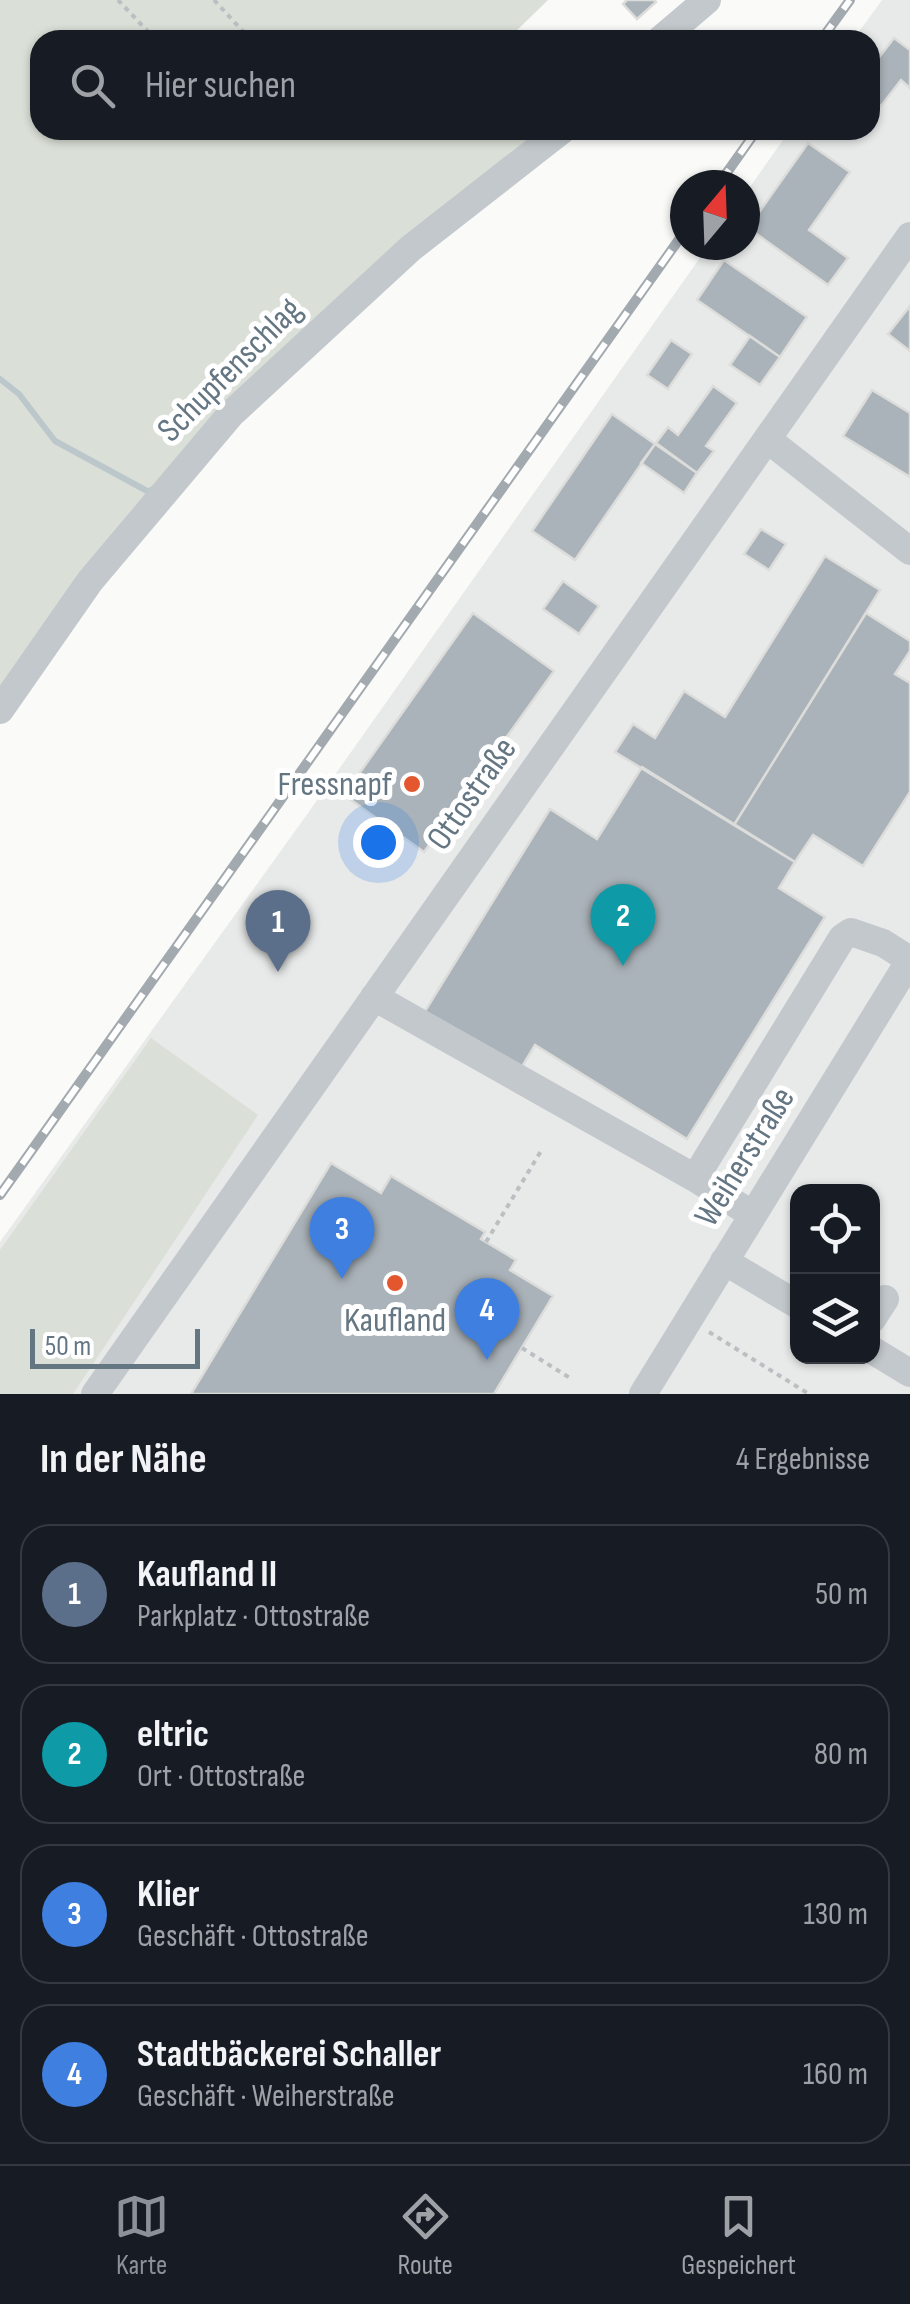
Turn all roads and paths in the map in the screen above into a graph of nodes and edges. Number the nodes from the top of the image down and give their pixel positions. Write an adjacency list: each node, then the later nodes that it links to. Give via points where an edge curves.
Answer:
1 (118, 0): 4 (path)
2 (214, 0): 5 (path)
3 (707, 0): 6 (street)
4 (146, 30)
5 (242, 30)
6 (672, 30)
7 (549, 140): 11 (street, Schupfenschlag, via 411,248 231,414 90,581)
8 (910, 236): 9 (street, Ottostraße)
9 (768, 439): 10 (street); 13 (street, Ottostraße)
10 (910, 551)
11 (0, 710)
12 (910, 960): 15 (street, via 864,934 842,938); 16 (street, Weiherstraße)
13 (374, 998): 15 (street); 25 (street, Ottostraße)
14 (540, 1151): 17 (path)
15 (695, 1178): 16 (street)
16 (753, 1215): 18 (street, Weiherstraße)
17 (486, 1242)
18 (724, 1262): 19 (street); 20 (street, Weiherstraße)
19 (790, 1300)
20 (688, 1320): 26 (street, Weiherstraße); 27 (path)
21 (522, 1348): 24 (path)
22 (880, 1355): 23 (street)
23 (910, 1372)
24 (570, 1378)
25 (95, 1394)
26 (643, 1394)
27 (809, 1394)

